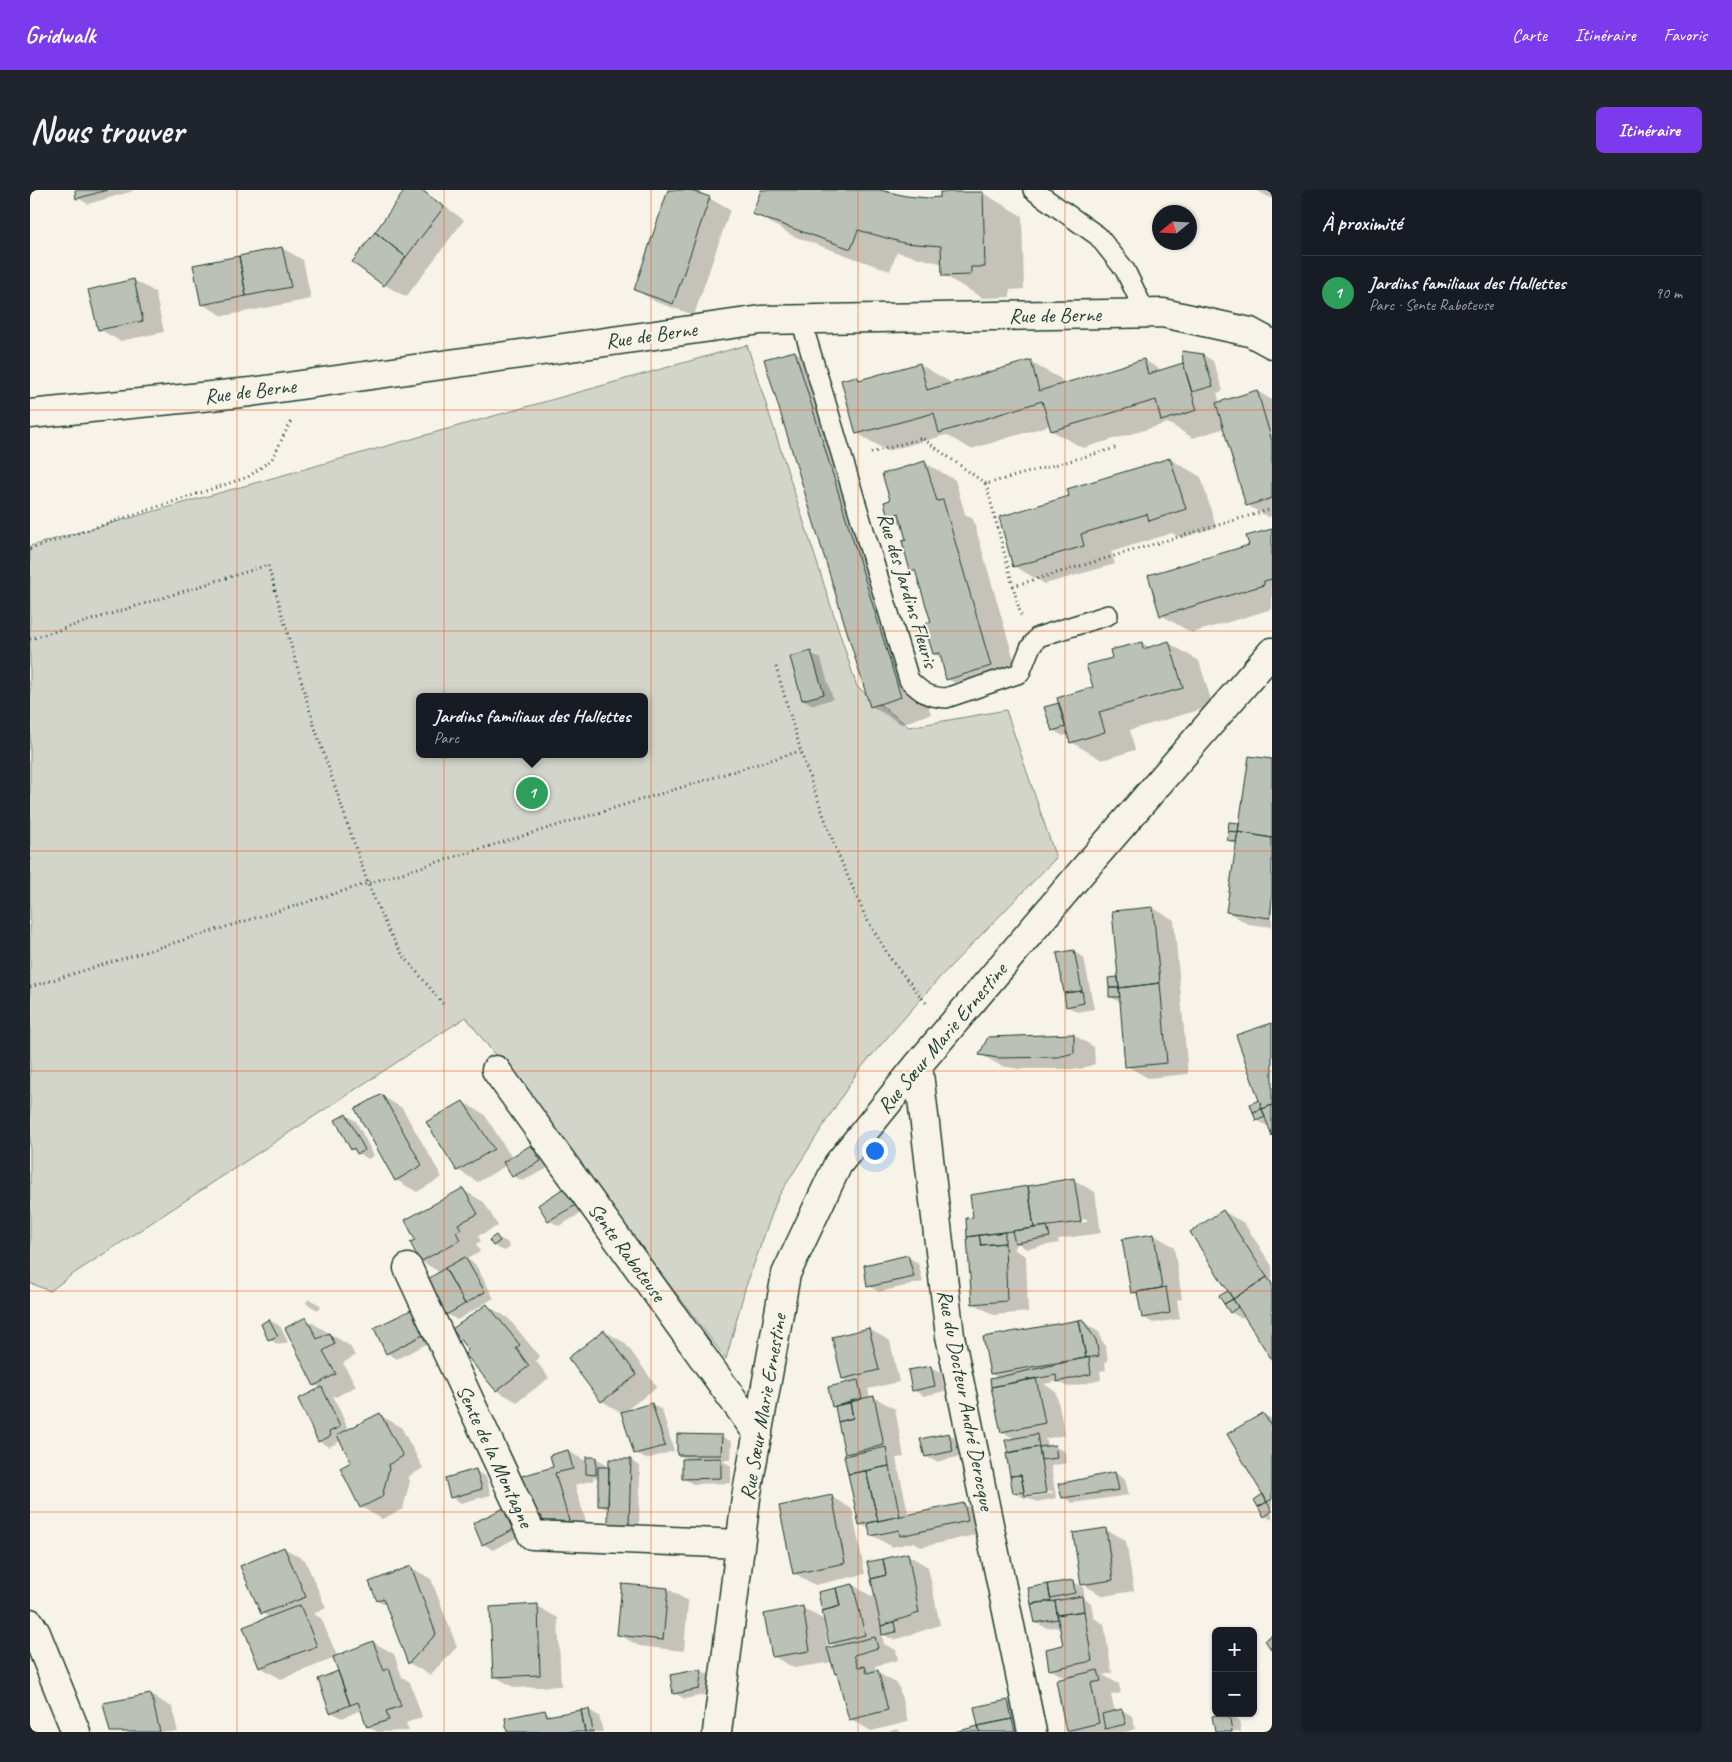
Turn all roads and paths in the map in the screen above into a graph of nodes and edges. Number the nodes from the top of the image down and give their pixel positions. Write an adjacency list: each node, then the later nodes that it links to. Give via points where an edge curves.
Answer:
1 (1034, 190): 2 (lane, via 1098,236 1125,270)
2 (1146, 314): 3 (street, Rue de Berne); 4 (street, Rue de Berne, via 1163,313 1250,332)
3 (802, 320): 5 (street, Rue de Berne, via 761,320); 8 (lane, Rue des Jardins Fleuris)
4 (1272, 344)
5 (307, 384): 6 (street, Rue de Berne); 11 (path, via 272,459 248,477)
6 (30, 414)
7 (1116, 448): 9 (path)
8 (844, 461): 9 (path, via 922,438); 15 (lane, Rue des Jardins Fleuris, via 909,680 921,692 946,698 1020,673)
9 (986, 484): 12 (path)
10 (1272, 509): 12 (path)
11 (30, 548)
12 (1013, 586): 15 (path)
13 (1108, 615): 15 (lane, via 1038,637)
14 (30, 639): 19 (path, via 268,565 312,722)
15 (1030, 648)
16 (1272, 652): 22 (street, Rue Sœur Marie Ernestine)
17 (776, 667): 18 (path)
18 (800, 750): 19 (path); 22 (path, via 836,849 865,916 892,962)
19 (368, 884): 20 (path); 21 (path, via 402,954)
20 (30, 987)
21 (444, 1005)
22 (948, 1030): 23 (street, Rue Sœur Marie Ernestine)
23 (918, 1065): 26 (street, Rue Sœur Marie Ernestine, via 838,1164 786,1274); 31 (street, Rue du Docteur André Derocque, via 950,1336)
24 (496, 1070): 26 (street, Sente Raboteuse)
25 (408, 1268): 27 (street, Sente de la Montagne, via 532,1536)
26 (758, 1434): 27 (street, Rue Sœur Marie Ernestine)
27 (740, 1544): 30 (street, Rue Sœur Marie Ernestine)
28 (30, 1623): 29 (street)
29 (76, 1732)
30 (717, 1732)
31 (1032, 1732)

